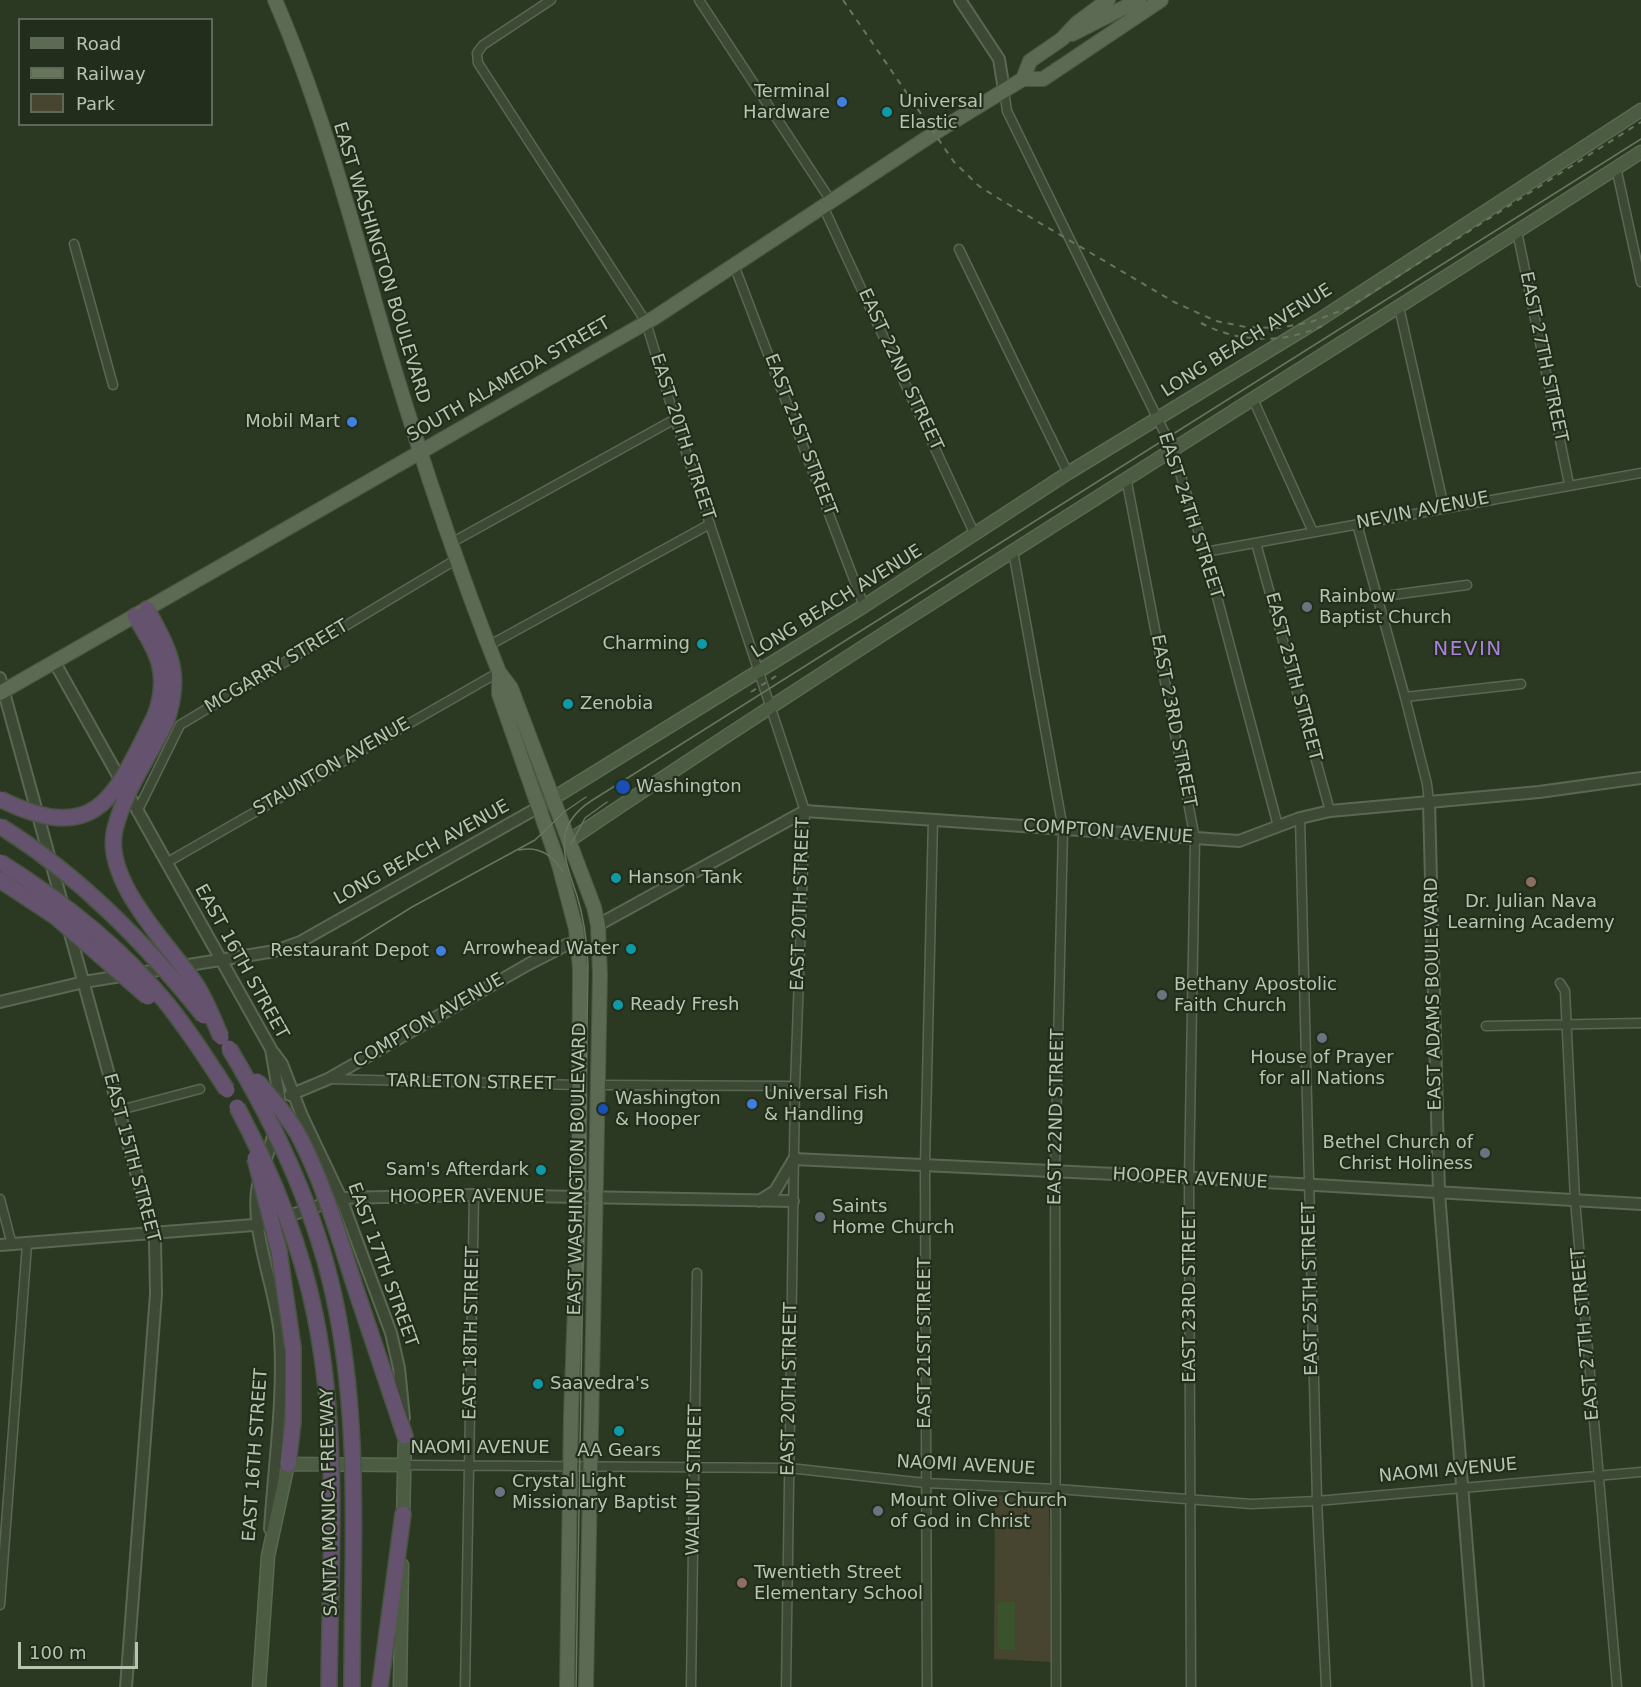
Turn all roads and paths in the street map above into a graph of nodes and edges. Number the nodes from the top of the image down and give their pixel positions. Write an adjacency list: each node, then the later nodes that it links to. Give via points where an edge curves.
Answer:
1 (275, 0): 28 (main road, EAST WASHINGTON BOULEVARD, via 329,146)
2 (551, 0): 22 (street, EAST 20TH STREET, via 483,45 477,53 478,63)
3 (699, 0): 15 (street, EAST 22ND STREET)
4 (960, 0): 11 (street, via 999,58)
5 (1108, 0): 8 (main road, SOUTH ALAMEDA STREET)
6 (1161, 0): 9 (main road, SOUTH ALAMEDA STREET)
7 (1133, 2): 8 (main road); 9 (main road)
8 (1062, 39): 10 (main road, SOUTH ALAMEDA STREET, via 1030,61)
9 (1087, 49): 10 (main road, SOUTH ALAMEDA STREET, via 1043,79)
10 (1023, 79): 11 (main road, SOUTH ALAMEDA STREET)
11 (1004, 90): 15 (main road, SOUTH ALAMEDA STREET); 25 (street, EAST 24TH STREET, via 1006,111)
12 (1641, 110): 25 (main road, LONG BEACH AVENUE, via 1318,320)
13 (1641, 152): 14 (main road)
14 (1616, 168): 16 (main road); 20 (street)
15 (827, 203): 19 (main road, SOUTH ALAMEDA STREET); 37 (street, EAST 22ND STREET)
16 (1517, 231): 21 (main road); 32 (street, EAST 27TH STREET)
17 (74, 244): 23 (street)
18 (959, 249): 30 (street)
19 (734, 265): 22 (main road, SOUTH ALAMEDA STREET); 45 (street, EAST 21ST STREET)
20 (1641, 282)
21 (1399, 307): 24 (main road); 33 (street)
22 (646, 322): 26 (street, EAST 20TH STREET); 28 (main road, SOUTH ALAMEDA STREET)
23 (113, 385)
24 (1253, 399): 27 (main road); 36 (street)
25 (1157, 418): 27 (street, EAST 24TH STREET); 30 (main road, LONG BEACH AVENUE)
26 (675, 419): 34 (street, EAST 20TH STREET); 38 (street)
27 (1172, 448): 31 (main road); 41 (street, EAST 24TH STREET)
28 (420, 452): 38 (main road, EAST WASHINGTON BOULEVARD); 46 (main road, SOUTH ALAMEDA STREET)
29 (1641, 472): 32 (street, NEVIN AVENUE)
30 (1068, 473): 37 (main road, LONG BEACH AVENUE)
31 (1126, 477): 40 (main road); 71 (street, EAST 23RD STREET)
32 (1569, 484): 33 (street, NEVIN AVENUE)
33 (1444, 507): 35 (street, NEVIN AVENUE)
34 (710, 524): 47 (street); 50 (street, EAST 20TH STREET)
35 (1357, 524): 36 (street, NEVIN AVENUE); 44 (street, EAST ADAMS BOULEVARD)
36 (1313, 532): 39 (street, NEVIN AVENUE)
37 (975, 535): 45 (main road, LONG BEACH AVENUE)
38 (451, 543): 42 (main road, EAST WASHINGTON BOULEVARD)
39 (1256, 543): 41 (street, NEVIN AVENUE); 62 (street, EAST 25TH STREET)
40 (1013, 551): 54 (main road); 69 (street, EAST 22ND STREET)
41 (1205, 552): 68 (street, EAST 24TH STREET)
42 (457, 559): 47 (main road, EAST WASHINGTON BOULEVARD); 63 (street, MCGARRY STREET, via 180,725)
43 (1467, 585): 44 (street)
44 (1377, 597): 53 (street, EAST ADAMS BOULEVARD)
45 (864, 606): 50 (main road, LONG BEACH AVENUE)
46 (141, 613): 48 (main road, SOUTH ALAMEDA STREET); 55 (highway, via 162,668)
47 (488, 646): 49 (main road, EAST WASHINGTON BOULEVARD)
48 (55, 663): 52 (main road, SOUTH ALAMEDA STREET); 63 (street, EAST 16TH STREET)
49 (499, 672): 58 (main road, EAST WASHINGTON BOULEVARD, via 511,688); 60 (main road, EAST WASHINGTON BOULEVARD, via 499,694); 73 (street, STAUNTON AVENUE)
50 (760, 672): 54 (street, EAST 20TH STREET); 58 (main road, LONG BEACH AVENUE)
51 (1521, 684): 53 (street)
52 (1, 687): 78 (street, EAST 15TH STREET)
53 (1405, 698): 59 (street, EAST ADAMS BOULEVARD)
54 (771, 707): 61 (street, EAST 20TH STREET); 70 (main road)
55 (160, 719): 57 (highway, bridge, via 120,786 96,808 70,818 50,819); 84 (highway, bridge, via 114,831 117,869 197,986)
56 (1641, 778): 59 (street, COMPTON AVENUE)
57 (0, 799)
58 (555, 799): 60 (main road, LONG BEACH AVENUE); 70 (main road, EAST WASHINGTON BOULEVARD)
59 (1429, 802): 62 (street, COMPTON AVENUE); 101 (street, EAST ADAMS BOULEVARD)
60 (539, 807): 66 (main road, EAST WASHINGTON BOULEVARD); 77 (street, LONG BEACH AVENUE, via 300,942)
61 (805, 811): 65 (street, COMPTON AVENUE); 75 (street); 89 (street, EAST 20TH STREET)
62 (1330, 811): 64 (street, COMPTON AVENUE)
63 (137, 812): 73 (street, EAST 16TH STREET)
64 (1300, 818): 68 (street, COMPTON AVENUE); 100 (street, EAST 25TH STREET)
65 (933, 819): 69 (street, COMPTON AVENUE); 97 (street, EAST 21ST STREET)
66 (545, 825): 70 (main road, via 564,843); 76 (main road, EAST WASHINGTON BOULEVARD, via 565,885)
67 (0, 826): 84 (highway, SANTA MONICA FREEWAY, bridge, via 75,880 133,933)
68 (1278, 826): 71 (street, COMPTON AVENUE, via 1239,841)
69 (1063, 829): 71 (street, COMPTON AVENUE); 98 (street, EAST 22ND STREET)
70 (575, 837): 75 (main road, EAST WASHINGTON BOULEVARD)
71 (1195, 839): 99 (street, EAST 23RD STREET)
72 (0, 862): 91 (highway, SANTA MONICA FREEWAY, bridge, via 43,890 127,962 163,999)
73 (166, 863): 77 (street, EAST 16TH STREET)
74 (0, 880): 91 (highway, bridge, via 56,917 114,965 152,1001)
75 (598, 925): 88 (main road, EAST WASHINGTON BOULEVARD)
76 (577, 942): 86 (street, COMPTON AVENUE, via 527,965); 87 (main road, EAST WASHINGTON BOULEVARD)
77 (223, 961): 78 (street, LONG BEACH AVENUE); 85 (street, EAST 16TH STREET)
78 (84, 982): 80 (street, LONG BEACH AVENUE); 95 (street, EAST 15TH STREET)
79 (1560, 983): 82 (street, EAST 27TH STREET)
80 (0, 1002)
81 (1641, 1023): 82 (street)
82 (1566, 1025): 83 (street); 107 (street, EAST 27TH STREET)
83 (1486, 1026)
84 (225, 1042): 117 (highway, bridge, via 300,1138 321,1186); 138 (highway, SANTA MONICA FREEWAY, bridge, via 260,1099 290,1163 323,1253 337,1310 351,1419)
85 (271, 1049): 92 (street, EAST 17TH STREET); 93 (street, EAST 16TH STREET)
86 (328, 1079): 87 (street, TARLETON STREET); 92 (street, COMPTON AVENUE)
87 (579, 1085): 103 (main road, EAST WASHINGTON BOULEVARD)
88 (598, 1085): 89 (street); 104 (main road, EAST WASHINGTON BOULEVARD)
89 (795, 1086): 96 (street, EAST 20TH STREET)
90 (200, 1089): 95 (street)
91 (227, 1090): 94 (highway, SANTA MONICA FREEWAY)
92 (295, 1094): 93 (street, COMPTON AVENUE); 105 (street, EAST 17TH STREET)
93 (279, 1096): 111 (street, EAST 16TH STREET, via 278,1118 256,1191)
94 (237, 1107): 118 (highway, bridge, via 258,1167 279,1251 293,1348 293,1422); 137 (highway, SANTA MONICA FREEWAY, bridge, via 260,1149 293,1232 320,1342 329,1425)
95 (120, 1110): 112 (street, EAST 15TH STREET)
96 (794, 1160): 97 (street, HOOPER AVENUE); 108 (street, via 775,1191); 109 (street, EAST 20TH STREET)
97 (925, 1166): 98 (street, HOOPER AVENUE); 127 (street, EAST 21ST STREET)
98 (1055, 1172): 99 (street, HOOPER AVENUE); 128 (street, EAST 22ND STREET)
99 (1189, 1178): 100 (street, HOOPER AVENUE); 130 (street, EAST 23RD STREET)
100 (1309, 1186): 101 (street, HOOPER AVENUE); 131 (street, EAST 25TH STREET)
101 (1439, 1193): 107 (street, HOOPER AVENUE); 129 (street, EAST ADAMS BOULEVARD)
102 (474, 1195): 103 (street, HOOPER AVENUE); 105 (street, HOOPER AVENUE); 120 (street, EAST 18TH STREET)
103 (579, 1197): 104 (street, HOOPER AVENUE); 121 (main road, EAST WASHINGTON BOULEVARD)
104 (596, 1197): 108 (street, HOOPER AVENUE); 122 (main road, EAST WASHINGTON BOULEVARD)
105 (341, 1198): 111 (street, HOOPER AVENUE); 117 (street, EAST 17TH STREET, via 391,1332 399,1368)
106 (0, 1199): 115 (street)
107 (1575, 1200): 110 (street, HOOPER AVENUE); 126 (street, EAST 27TH STREET)
108 (759, 1201): 109 (street, HOOPER AVENUE)
109 (793, 1201): 124 (street, EAST 20TH STREET)
110 (1641, 1204)
111 (259, 1226): 112 (street, HOOPER AVENUE); 133 (street, EAST 16TH STREET, via 280,1333)
112 (154, 1233): 113 (street, HOOPER AVENUE); 135 (street, EAST 15TH STREET, via 156,1294)
113 (27, 1244): 115 (street, HOOPER AVENUE); 134 (street)
114 (0, 1245): 115 (street, HOOPER AVENUE)
115 (12, 1245)
116 (698, 1273): 123 (street, WALNUT STREET)
117 (405, 1436): 119 (main road, EAST 17TH STREET)
118 (288, 1464): 119 (main road, NAOMI AVENUE); 133 (main road, EAST 16TH STREET)
119 (405, 1465): 120 (street, NAOMI AVENUE); 132 (main road, EAST 17TH STREET)
120 (469, 1466): 121 (street, NAOMI AVENUE); 141 (street, EAST 18TH STREET)
121 (571, 1466): 122 (street, NAOMI AVENUE); 142 (main road, EAST WASHINGTON BOULEVARD)
122 (589, 1466): 123 (street, NAOMI AVENUE); 143 (main road, EAST WASHINGTON BOULEVARD)
123 (695, 1466): 124 (street, NAOMI AVENUE); 144 (street, WALNUT STREET)
124 (789, 1468): 127 (street, NAOMI AVENUE); 145 (street, EAST 20TH STREET)
125 (1641, 1472): 126 (street, NAOMI AVENUE)
126 (1598, 1475): 129 (street, NAOMI AVENUE); 151 (street, EAST 27TH STREET)
127 (926, 1483): 128 (street, NAOMI AVENUE); 146 (street, EAST 21ST STREET)
128 (1057, 1489): 130 (street, NAOMI AVENUE); 147 (street, EAST 22ND STREET)
129 (1463, 1489): 131 (street, NAOMI AVENUE); 150 (street, EAST ADAMS BOULEVARD)
130 (1191, 1499): 131 (street, NAOMI AVENUE, via 1251,1504); 148 (street, EAST 23RD STREET)
131 (1317, 1501): 149 (street, EAST 25TH STREET)
132 (403, 1514): 139 (highway); 140 (main road, EAST 17TH STREET)
133 (268, 1556): 136 (main road, EAST 16TH STREET)
134 (0, 1605)
135 (126, 1687)
136 (259, 1687)
137 (329, 1687)
138 (352, 1687)
139 (380, 1687)
140 (400, 1687)
141 (465, 1687)
142 (567, 1687)
143 (586, 1687)
144 (691, 1687)
145 (786, 1687)
146 (927, 1687)
147 (1056, 1687)
148 (1191, 1687)
149 (1326, 1687)
150 (1478, 1687)
151 (1617, 1687)

